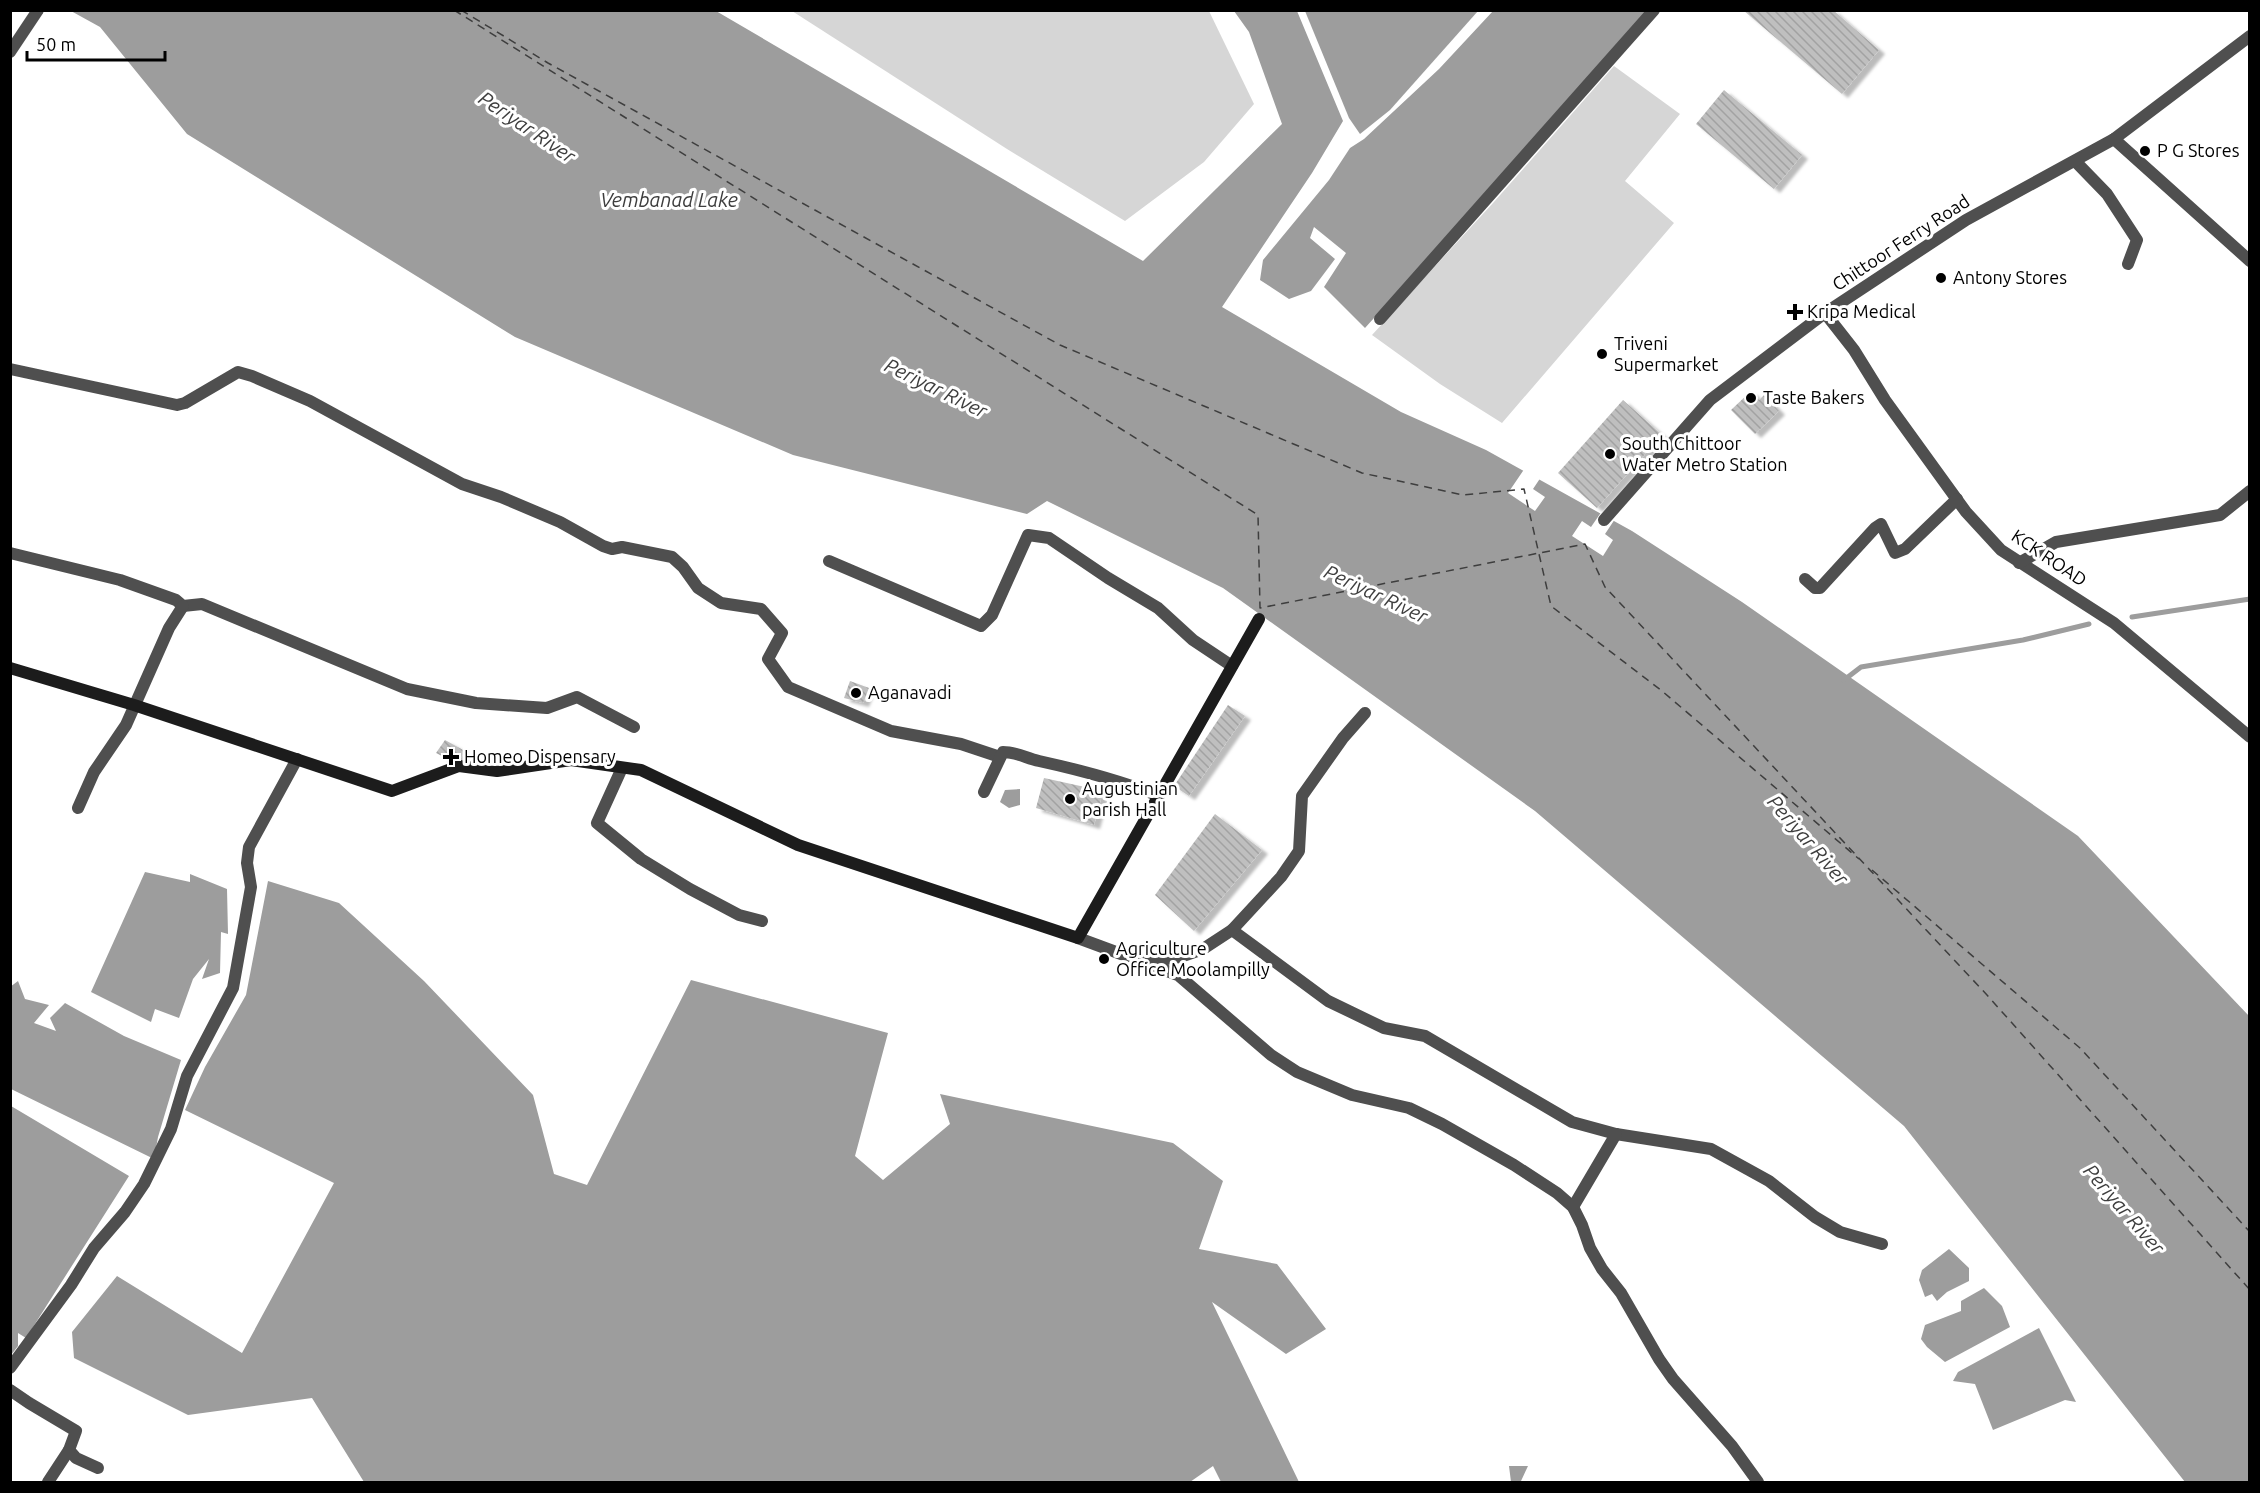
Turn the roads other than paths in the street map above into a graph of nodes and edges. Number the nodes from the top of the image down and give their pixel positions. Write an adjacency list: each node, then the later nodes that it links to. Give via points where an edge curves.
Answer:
1 (38, 10): 4 (street)
2 (1654, 10): 10 (street)
3 (2250, 36): 5 (street, Chittoor Ferry Road)
4 (10, 52)
5 (2114, 139): 6 (street, Chittoor Ferry Road); 7 (street)
6 (2075, 161): 8 (street, via 2107,194 2137,240); 9 (street, Chittoor Ferry Road, via 1966,220)
7 (2250, 261)
8 (2128, 264)
9 (1825, 313): 13 (street, KCK ROAD); 14 (street, Chittoor Ferry Road, via 1710,400)
10 (1380, 319)
11 (10, 369): 27 (street, via 177,405 238,372 252,376 310,401 462,484 560,522 603,546 672,557 698,588 722,603 761,609 782,633 768,659 788,687 891,731 961,744)
12 (2250, 491): 17 (street, via 2220,515 2056,542)
13 (1957, 499): 17 (street, KCK ROAD, via 2001,550); 18 (street, via 1905,549 1895,553 1881,525 1820,588)
14 (1604, 520)
15 (10, 552): 19 (street, via 120,580)
16 (829, 561): 21 (street, via 981,626 992,615 1028,535 1049,538 1158,608 1192,640)
17 (2019, 563): 26 (street, KCK ROAD, via 2109,620)
18 (1805, 579)
19 (183, 606): 23 (street); 25 (street, via 202,604 407,689 476,703 547,708 578,697)
20 (1258, 619): 21 (street)
21 (1232, 666): 31 (street)
22 (10, 668): 23 (street)
23 (134, 705): 28 (street); 32 (street, via 126,725 94,772)
24 (1365, 713): 34 (street, via 1302,796 1299,850 1281,877)
25 (634, 727)
26 (2250, 736)
27 (1000, 757): 30 (street); 31 (street, via 1003,752 1011,752 1117,780)
28 (297, 759): 29 (street, via 392,791 459,766 496,771 571,760); 40 (street, via 249,847 251,887 233,988 187,1076 171,1129 125,1212 93,1248)
29 (622, 768): 33 (street, via 597,823 640,859 671,878 739,915); 35 (street, via 641,770 798,844)
30 (984, 792)
31 (1159, 796): 35 (street)
32 (78, 808)
33 (762, 921)
34 (1232, 930): 36 (street, via 1203,949); 37 (street, via 1328,1001 1384,1028 1425,1036 1572,1122)
35 (1078, 938): 36 (street)
36 (1146, 962): 38 (street, via 1178,975 1271,1055 1297,1072 1352,1095 1409,1108 1442,1124 1514,1165)
37 (1616, 1134): 38 (street); 39 (street, via 1711,1149 1769,1181 1840,1232)
38 (1573, 1207): 45 (street, via 1598,1262 1659,1359)
39 (1882, 1244)
40 (10, 1368)
41 (10, 1390): 42 (street, via 76,1431)
42 (69, 1449): 43 (street, via 76,1458); 44 (street)
43 (98, 1468)
44 (48, 1482)
45 (1758, 1482)

